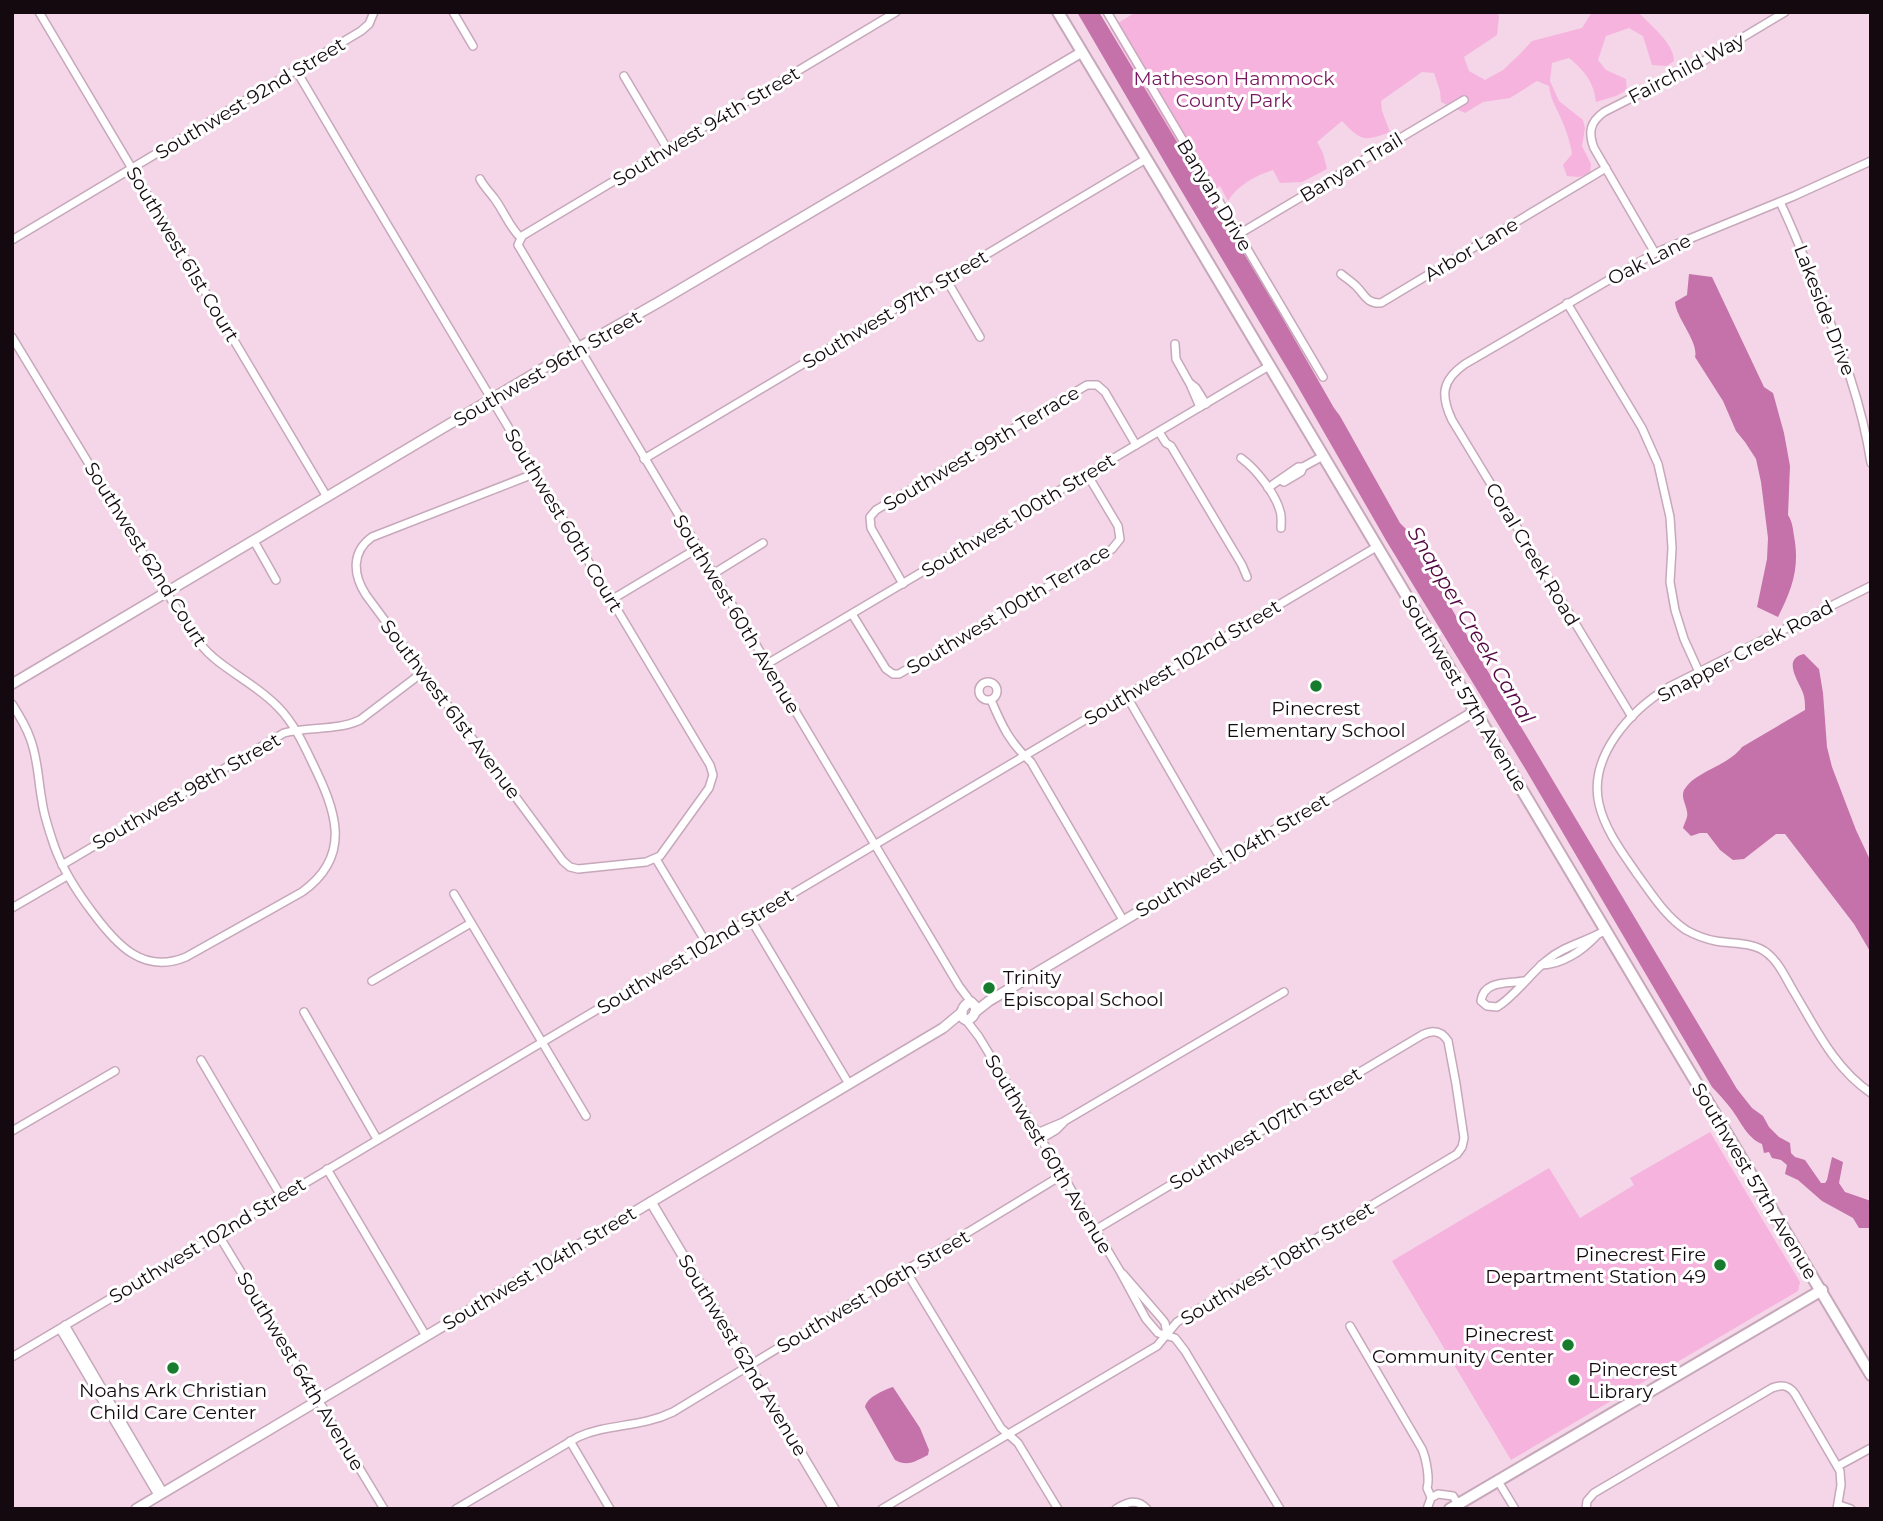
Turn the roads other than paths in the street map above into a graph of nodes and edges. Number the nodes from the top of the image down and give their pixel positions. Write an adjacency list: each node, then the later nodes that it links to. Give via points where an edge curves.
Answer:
1 (39, 12): 17 (street, Southwest 61st Court)
2 (453, 12): 8 (street)
3 (896, 12): 13 (street, Southwest 94th Street)
4 (1058, 12): 9 (main road, Southwest 57th Avenue)
5 (1107, 12): 20 (street, Banyan Drive)
6 (1785, 12): 16 (street, Fairchild Way, via 1594,120 1591,139)
7 (374, 14): 10 (street, Southwest 92nd Street, via 366,28)
8 (473, 47)
9 (1082, 52): 14 (main road, Southwest 57th Avenue); 30 (street, Southwest 96th Street)
10 (296, 70): 17 (street, Southwest 92nd Street); 34 (street, Southwest 60th Court)
11 (624, 76): 13 (street)
12 (1464, 100): 20 (street, Banyan Trail)
13 (668, 150): 22 (street, Southwest 94th Street)
14 (1146, 159): 25 (street, Southwest 97th Street); 31 (main road, Southwest 57th Avenue)
15 (1871, 161): 19 (street, Oak Lane)
16 (1606, 168): 23 (street); 24 (street, Arbor Lane, via 1381,303 1369,301)
17 (132, 169): 21 (street, Southwest 92nd Street); 45 (street, Southwest 61st Court)
18 (480, 179): 22 (street, Southwest 60th Avenue)
19 (1780, 202): 23 (street, Oak Lane); 41 (street, Lakeside Drive, via 1846,363)
20 (1239, 234): 32 (street, Banyan Drive)
21 (12, 240)
22 (519, 240): 30 (street, Southwest 60th Avenue, via 518,249)
23 (1655, 253): 26 (street, Oak Lane)
24 (1341, 274)
25 (946, 279): 28 (street); 40 (street, Southwest 97th Street)
26 (1567, 303): 33 (street, Oak Lane, via 1465,364); 61 (street, via 1658,462 1671,517 1670,582 1675,610)
27 (12, 337): 56 (street, Southwest 62nd Court)
28 (980, 337)
29 (1175, 344): 35 (street, via 1176,359)
30 (578, 348): 34 (street, Southwest 96th Street); 40 (street, Southwest 60th Avenue)
31 (1269, 366): 35 (street, Southwest 100th Street); 38 (main road, Southwest 57th Avenue)
32 (1323, 377)
33 (1445, 387): 67 (street, Coral Creek Road, via 1452,420)
34 (492, 399): 42 (street, Southwest 60th Court); 45 (street, Southwest 96th Street)
35 (1203, 405): 36 (street, Southwest 100th Street)
36 (1161, 430): 37 (street, Southwest 100th Street); 52 (street)
37 (1136, 445): 43 (street, Southwest 100th Street); 54 (street, Southwest 99th Terrace, via 1105,392 1091,384 876,510 869,520 872,531)
38 (1323, 456): 44 (street); 49 (main road, Southwest 57th Avenue)
39 (1241, 458): 44 (street)
40 (644, 459): 50 (street, Southwest 60th Avenue)
41 (1871, 463)
42 (536, 473): 57 (street, Southwest 60th Court); 60 (street, Southwest 61st Avenue, via 378,534 360,550 359,584)
43 (1087, 474): 54 (street, Southwest 100th Street); 58 (street, Southwest 100th Terrace, via 1118,526 1120,539 1100,556 906,671 893,674 884,666)
44 (1268, 488): 46 (street, via 1281,512)
45 (327, 497): 47 (street, Southwest 96th Street)
46 (1281, 528)
47 (254, 541): 53 (street); 56 (street, Southwest 96th Street)
48 (763, 543): 51 (street)
49 (1378, 546): 63 (street, Southwest 102nd Street); 66 (main road, Southwest 57th Avenue)
50 (698, 548): 51 (street, Southwest 60th Avenue); 57 (street)
51 (713, 574): 59 (street, Southwest 60th Avenue)
52 (1247, 577)
53 (276, 580)
54 (903, 584): 58 (street, Southwest 100th Street)
55 (1871, 586): 61 (street, Snapper Creek Road)
56 (166, 593): 62 (street, Southwest 96th Street); 68 (street, Southwest 62nd Court, via 209,653 265,695)
57 (611, 600): 71 (street, Southwest 60th Court, via 713,775 709,788)
58 (852, 614): 59 (street, Southwest 100th Street)
59 (767, 664): 70 (street, Southwest 60th Avenue)
60 (423, 672): 68 (street, Southwest 98th Street, via 356,722); 71 (street, Southwest 61st Avenue, via 566,864 578,869)
61 (1699, 672): 67 (street, Snapper Creek Road, via 1660,693)
62 (12, 684)
63 (1126, 695): 69 (street, Southwest 102nd Street); 72 (street)
64 (991, 700): 69 (street, via 1009,737)
65 (12, 704): 73 (street, via 31,740 44,811)
66 (1475, 711): 72 (street, Southwest 104th Street); 80 (main road, Southwest 57th Avenue)
67 (1632, 717): 91 (street, Snapper Creek Road, via 1604,758 1598,783 1602,814 1619,849 1684,929 1712,941 1755,947 1769,954 1838,1063)
68 (295, 730): 73 (street, Southwest 98th Street); 74 (street, Southwest 62nd Court, via 333,810 336,829 328,866 295,896 191,955 160,962 121,947)
69 (1024, 755): 70 (street, Southwest 102nd Street); 78 (street)
70 (874, 845): 77 (street, Southwest 102nd Street); 86 (street, Southwest 60th Avenue, via 959,986)
71 (656, 859): 81 (street)
72 (1222, 861): 78 (street, Southwest 104th Street)
73 (62, 865): 74 (street)
74 (67, 876): 76 (street)
75 (454, 894): 79 (street)
76 (12, 908)
77 (750, 918): 81 (street, Southwest 102nd Street); 90 (street)
78 (1123, 920): 86 (street, Southwest 104th Street)
79 (471, 923): 82 (street); 87 (street)
80 (1601, 933): 83 (street, via 1555,954); 105 (main road, Southwest 57th Avenue)
81 (707, 944): 87 (street, Southwest 102nd Street)
82 (372, 981)
83 (1524, 981): 83 (street, via 1492,986 1481,1001 1497,1007)
84 (1284, 992): 94 (street)
85 (304, 1012): 95 (street)
86 (968, 1012): 90 (street, Southwest 104th Street); 94 (street, Southwest 60th Avenue)
87 (542, 1041): 92 (street); 95 (street, Southwest 102nd Street)
88 (201, 1060): 99 (street)
89 (115, 1071): 93 (street)
90 (849, 1084): 100 (street, Southwest 104th Street)
91 (1871, 1093)
92 (586, 1116)
93 (12, 1131)
94 (1039, 1136): 98 (street, Southwest 60th Avenue)
95 (377, 1139): 97 (street, Southwest 102nd Street)
96 (1460, 1151): 101 (street, Southwest 107th Street, via 1464,1138 1449,1044 1444,1035 1432,1031); 108 (street, Southwest 108th Street, via 1177,1322)
97 (327, 1169): 99 (street, Southwest 102nd Street); 109 (street)
98 (1062, 1175): 101 (street, Southwest 60th Avenue); 103 (street, Southwest 106th Street)
99 (281, 1196): 102 (street, Southwest 102nd Street)
100 (651, 1202): 109 (street, Southwest 104th Street); 111 (street, Southwest 62nd Avenue)
101 (1095, 1230): 104 (street, Southwest 60th Avenue)
102 (218, 1234): 107 (street, Southwest 102nd Street); 113 (street, Southwest 64th Avenue)
103 (906, 1271): 111 (street, Southwest 106th Street); 114 (street, via 1000,1428)
104 (1120, 1271): 108 (street, Southwest 60th Avenue, via 1165,1323); 108 (street, Southwest 60th Avenue, via 1151,1326)
105 (1822, 1290): 112 (main road, Southwest 57th Avenue); 118 (main road)
106 (1350, 1326): 120 (street, via 1422,1449)
107 (62, 1327): 110 (street, Southwest 102nd Street); 119 (street)
108 (1167, 1335): 114 (street, Southwest 108th Street, via 1157,1346); 133 (street, Southwest 60th Avenue, via 1185,1351)
109 (426, 1336): 113 (street, Southwest 104th Street)
110 (12, 1357)
111 (749, 1366): 115 (street, Southwest 106th Street, via 662,1417 590,1432); 128 (street, Southwest 62nd Avenue)
112 (1871, 1375)
113 (318, 1400): 119 (street, Southwest 104th Street); 125 (street, Southwest 64th Avenue)
114 (1008, 1434): 129 (street, Southwest 108th Street); 130 (street)
115 (570, 1441): 126 (street, Southwest 106th Street); 127 (street)
116 (1871, 1448): 117 (street)
117 (1838, 1466): 122 (street, via 1796,1394 1782,1385 1594,1493); 123 (street)
118 (1498, 1481): 121 (main road); 135 (street)
119 (161, 1494): 124 (street, Southwest 104th Street)
120 (1435, 1496): 121 (street, via 1452,1496); 134 (street)
121 (1454, 1506)
122 (1586, 1507)
123 (1838, 1507): 136 (street)
124 (136, 1509)
125 (384, 1509)
126 (456, 1509)
127 (610, 1509)
128 (834, 1509)
129 (882, 1509)
130 (1058, 1509)
131 (1115, 1509): 132 (street, via 1138,1502)
132 (1147, 1509)
133 (1280, 1509)
134 (1427, 1509)
135 (1515, 1509)
136 (1850, 1509)

